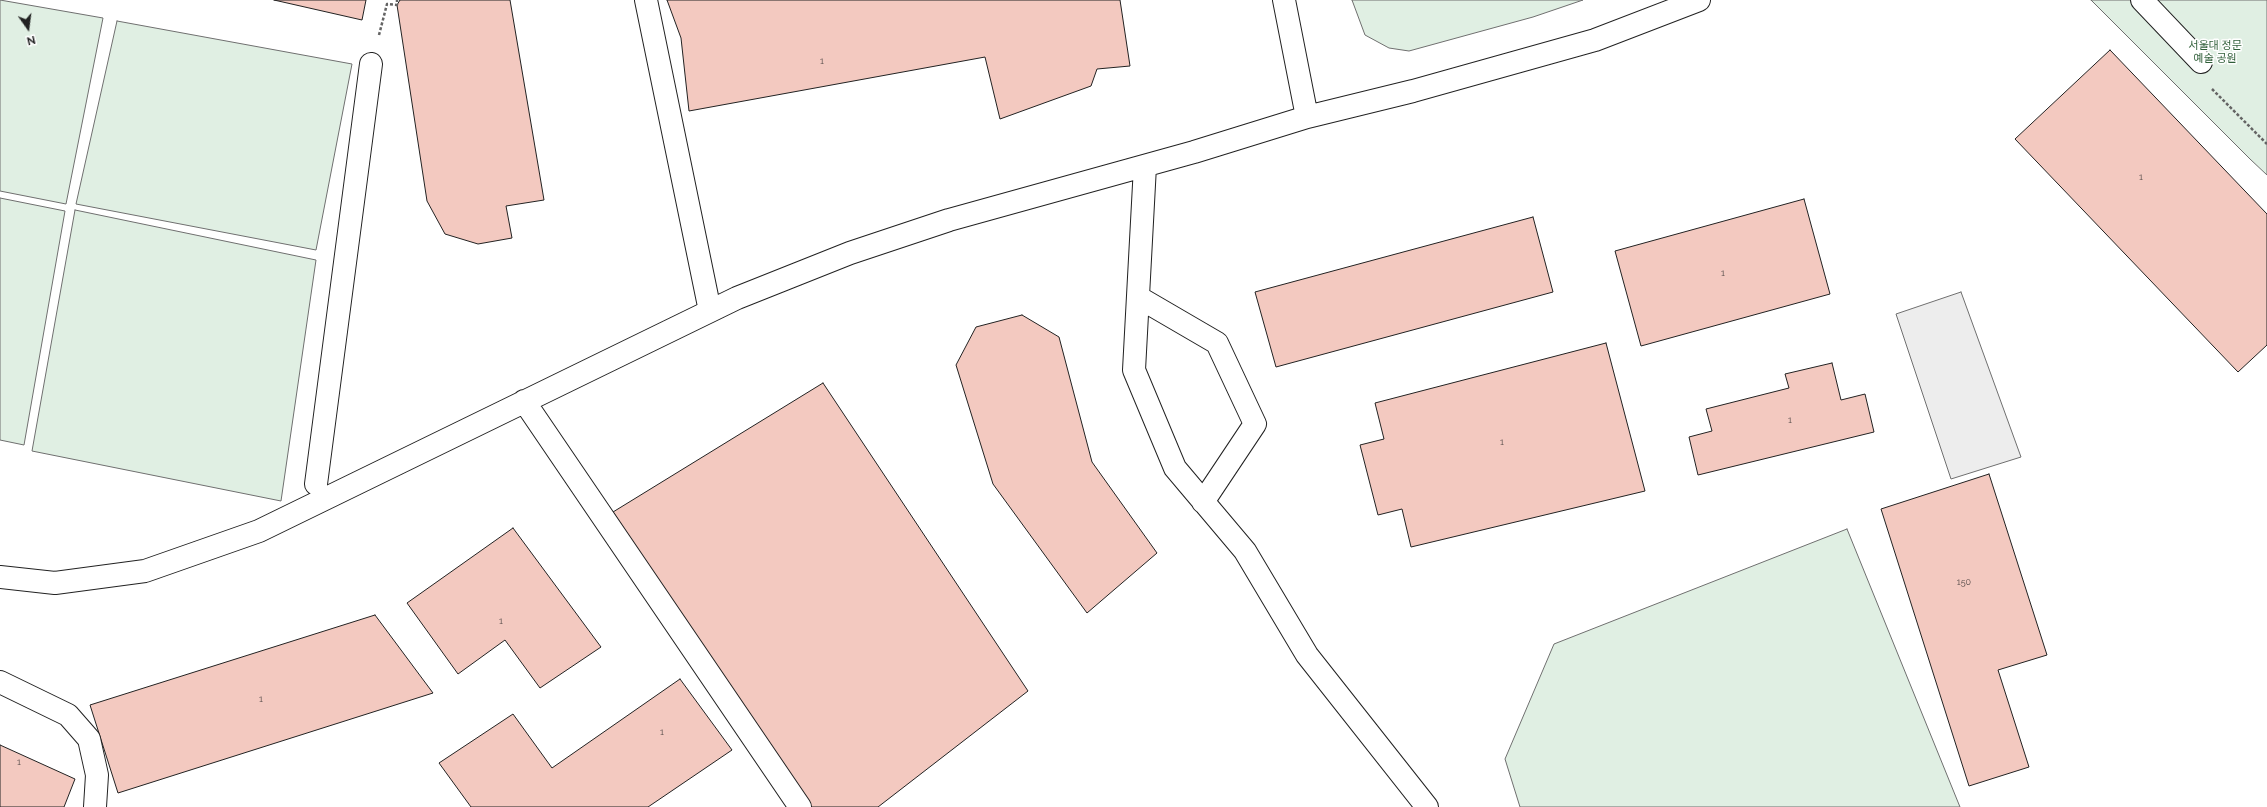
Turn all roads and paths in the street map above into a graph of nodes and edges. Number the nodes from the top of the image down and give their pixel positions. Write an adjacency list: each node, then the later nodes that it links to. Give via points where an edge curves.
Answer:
1 (397, 0): 7 (path, via 397,5 387,4)
2 (646, 0): 11 (street)
3 (1284, 0): 8 (street)
4 (1699, 0): 8 (street, via 1595,40 1413,91)
5 (2142, 0): 6 (street)
6 (2201, 62)
7 (371, 64): 13 (street)
8 (1307, 117): 9 (street)
9 (1145, 166): 10 (street); 11 (street, via 949,220 850,253)
10 (1138, 298): 14 (street, via 1134,370 1175,468); 14 (street, via 1217,343 1255,424)
11 (710, 311): 12 (street)
12 (524, 401): 15 (street, via 258,531 145,571 55,583); 18 (street)
13 (316, 484)
14 (1203, 502): 19 (street, via 1245,551 1306,655)
15 (0, 577)
16 (0, 682): 17 (street, via 68,715 89,739 97,775)
17 (95, 807)
18 (800, 807)
19 (1427, 807)

